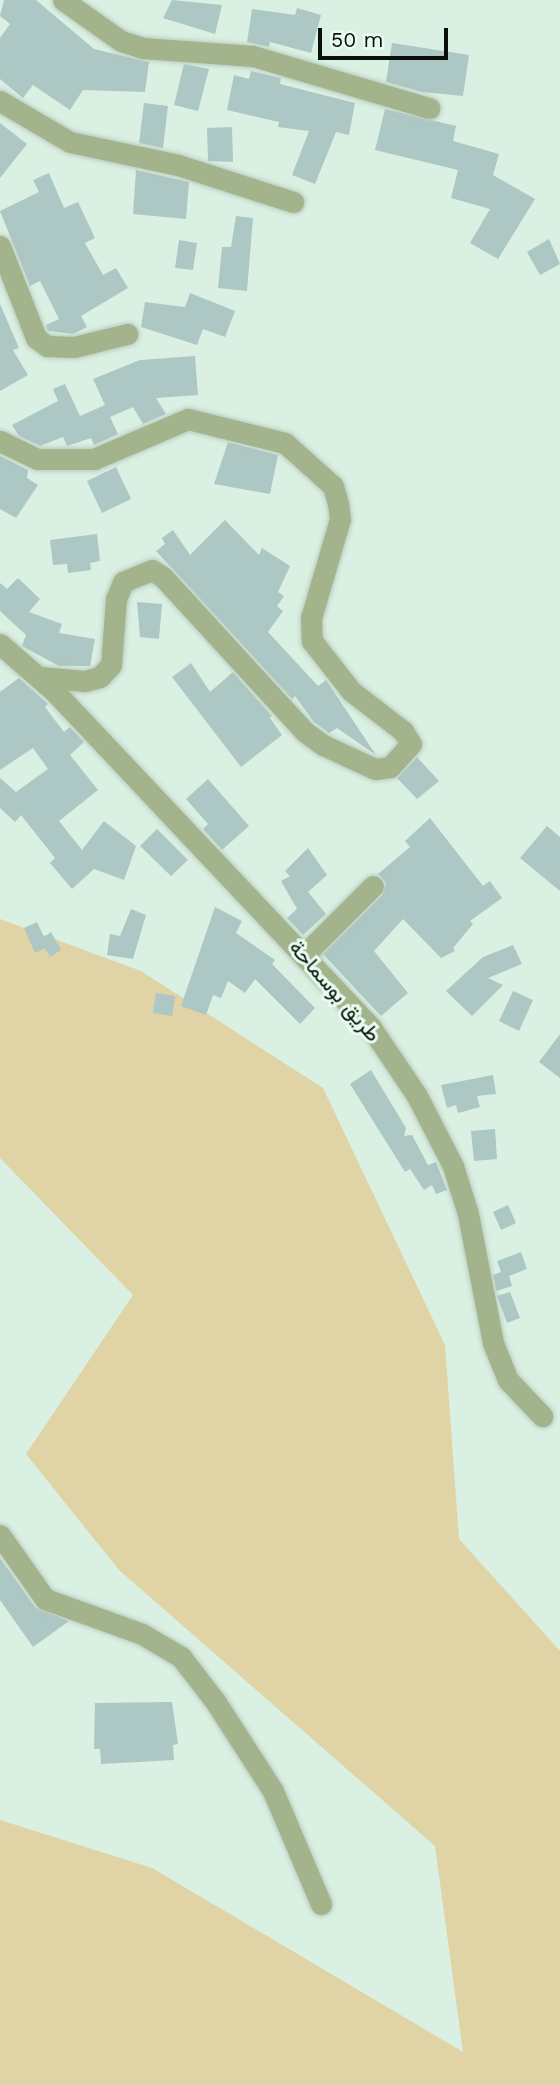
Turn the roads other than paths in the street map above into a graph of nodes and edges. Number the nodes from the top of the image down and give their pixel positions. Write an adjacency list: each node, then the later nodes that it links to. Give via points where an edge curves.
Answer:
1 (63, 0): 3 (street, via 121,41 143,48 253,56)
2 (0, 101): 4 (street, via 70,142 177,165)
3 (429, 108)
4 (293, 202)
5 (0, 246): 6 (street, via 36,338 47,346 74,347)
6 (127, 334)
7 (0, 441): 9 (street, via 37,459 94,459 188,419 285,443 332,486 338,503 340,519 311,618 312,641 352,691 403,731 411,744 390,767 375,769 323,746 152,570 123,582 116,599 111,665 100,677 85,681)
8 (0, 644): 9 (street, طريق بوسماحة)
9 (40, 677): 11 (street, طريق بوسماحة)
10 (373, 886): 11 (street)
11 (305, 954): 12 (street, طريق بوسماحة, via 369,1026 417,1096 453,1166 468,1214 493,1343 508,1380)
12 (542, 1416)
13 (0, 1535): 14 (street, via 45,1599 130,1629 181,1657 273,1791)
14 (321, 1904)

